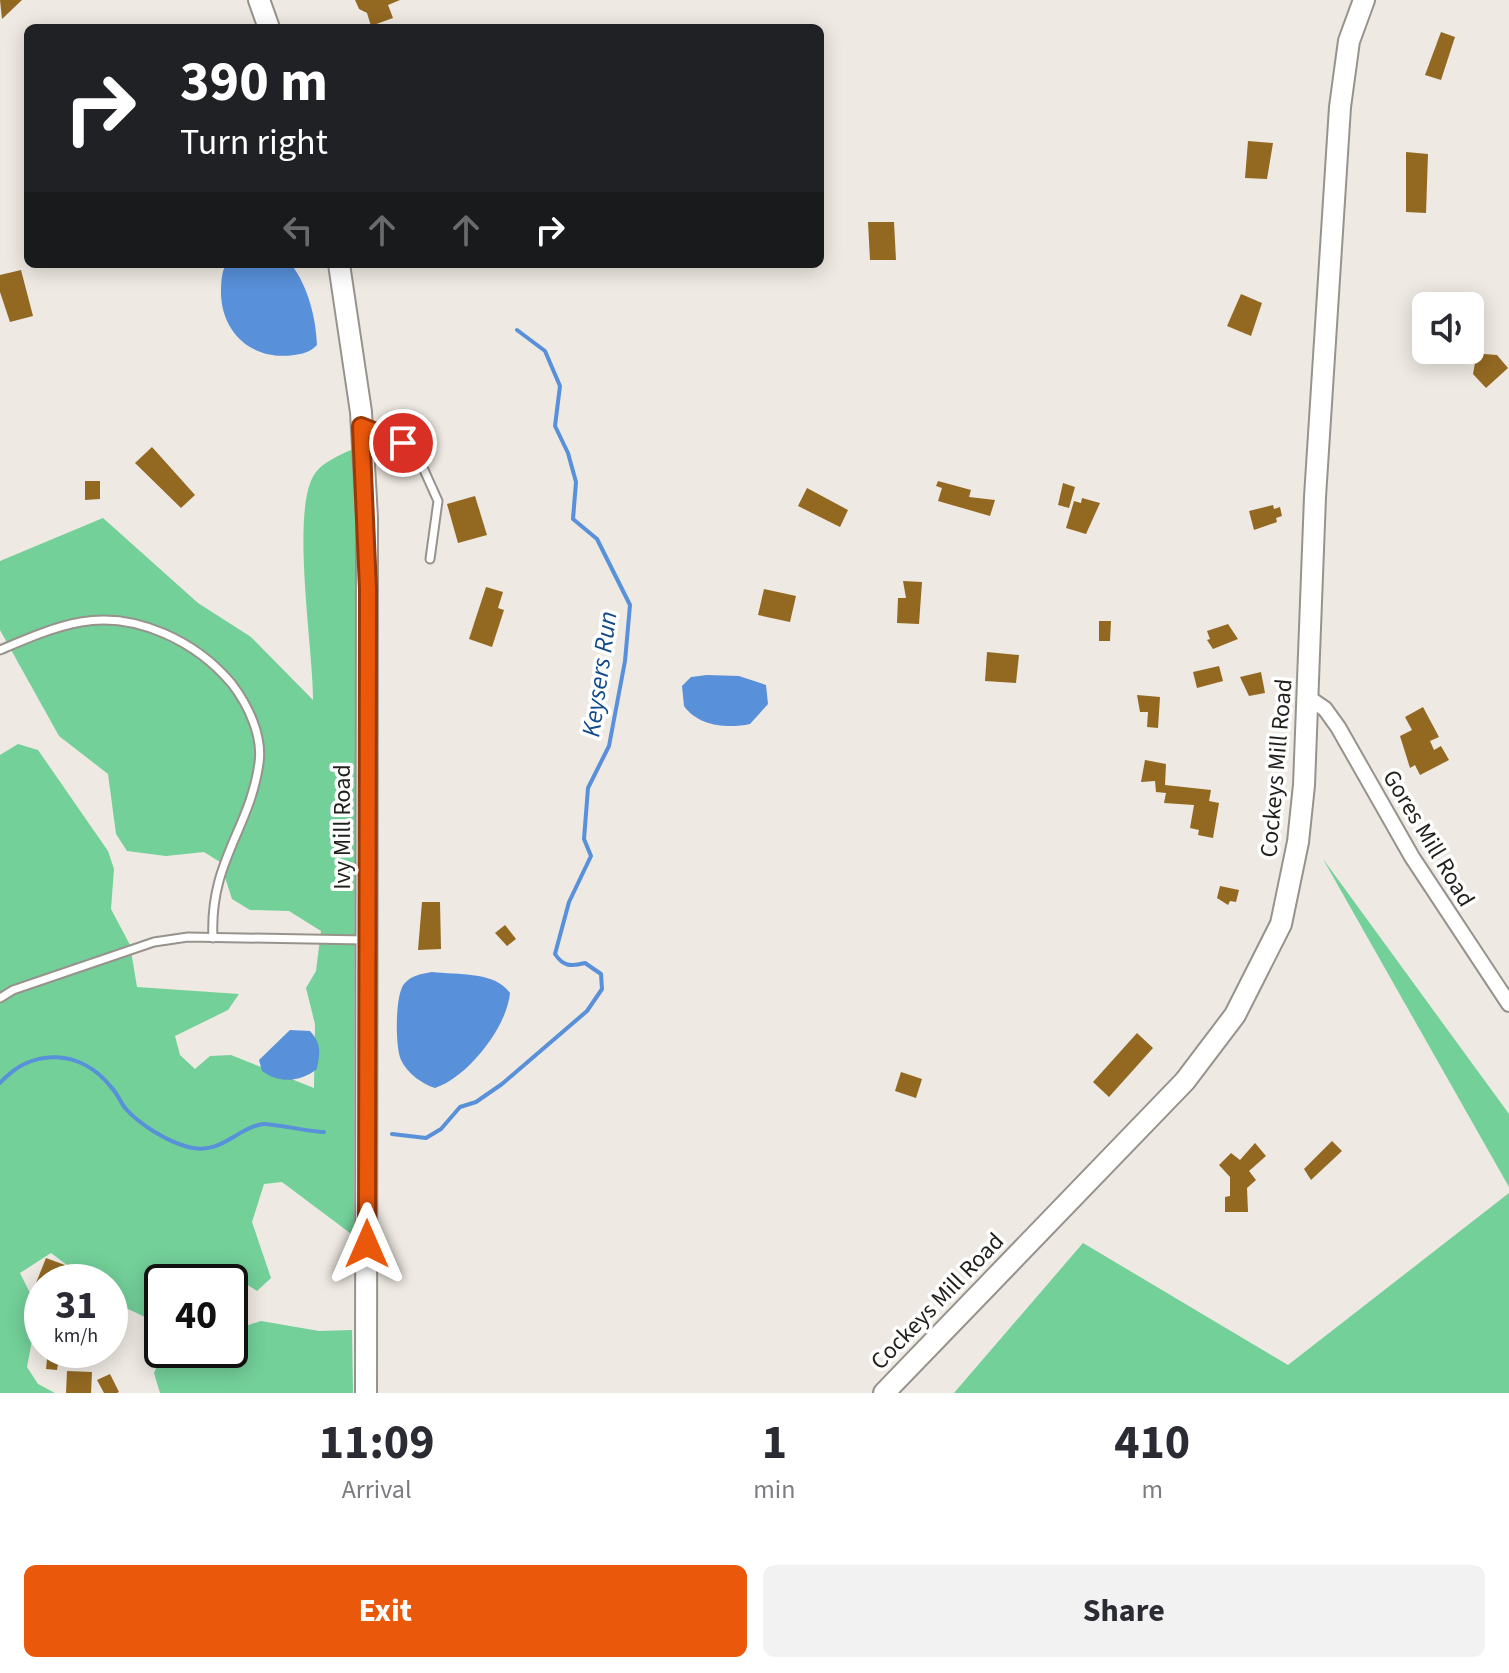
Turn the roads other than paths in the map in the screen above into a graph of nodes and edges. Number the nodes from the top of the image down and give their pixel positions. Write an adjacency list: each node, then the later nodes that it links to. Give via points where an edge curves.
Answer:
1 (259, 0): 3 (street)
2 (1364, 0): 8 (street, Cockeys Mill Road, via 1349,41 1340,107 1315,497)
3 (268, 24)
4 (340, 268): 5 (street, Ivy Mill Road)
5 (361, 426): 6 (lane, via 403,443 420,461 438,501); 10 (street, Ivy Mill Road, via 367,532)
6 (430, 559)
7 (0, 650): 9 (lane, via 83,622 114,622 178,637 201,653 242,697 254,723 260,760 216,883)
8 (1309, 698): 12 (street, Gores Mill Road, via 1338,727 1412,857); 14 (street, Cockeys Mill Road, via 1290,890 1268,956 1235,1015 1150,1121)
9 (213, 938): 10 (lane); 11 (lane, via 154,942)
10 (368, 940): 13 (street, Ivy Mill Road)
11 (0, 998)
12 (1509, 1004)
13 (366, 1393)
14 (884, 1393)

